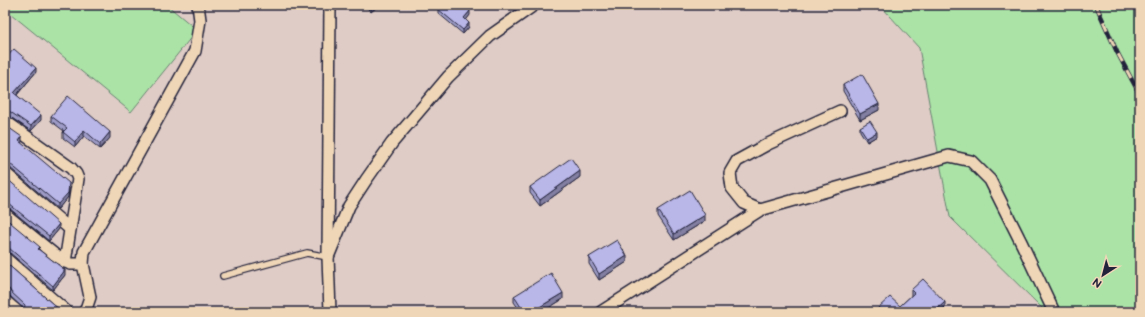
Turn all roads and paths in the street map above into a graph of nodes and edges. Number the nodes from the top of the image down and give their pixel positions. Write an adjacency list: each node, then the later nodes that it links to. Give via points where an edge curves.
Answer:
1 (198, 5): 13 (street, via 200,20 195,51 84,252)
2 (330, 5): 10 (street)
3 (534, 5): 10 (street, via 490,36 448,77 392,143 349,206)
4 (840, 110): 7 (street, via 737,161 730,173 732,188 744,203)
5 (5, 121): 9 (street, via 76,174 78,179)
6 (5, 173): 9 (street)
7 (760, 210): 20 (street); 21 (street, via 948,156 971,161 990,180)
8 (5, 214): 12 (street)
9 (70, 229): 12 (street)
10 (328, 257): 14 (lane, via 307,253); 19 (street)
11 (5, 258): 17 (street)
12 (65, 262): 13 (street)
13 (83, 264): 18 (street, via 90,297)
14 (223, 276)
15 (5, 301): 16 (street)
16 (18, 312)
17 (67, 312)
18 (85, 312)
19 (330, 312)
20 (601, 312)
21 (1054, 312)

